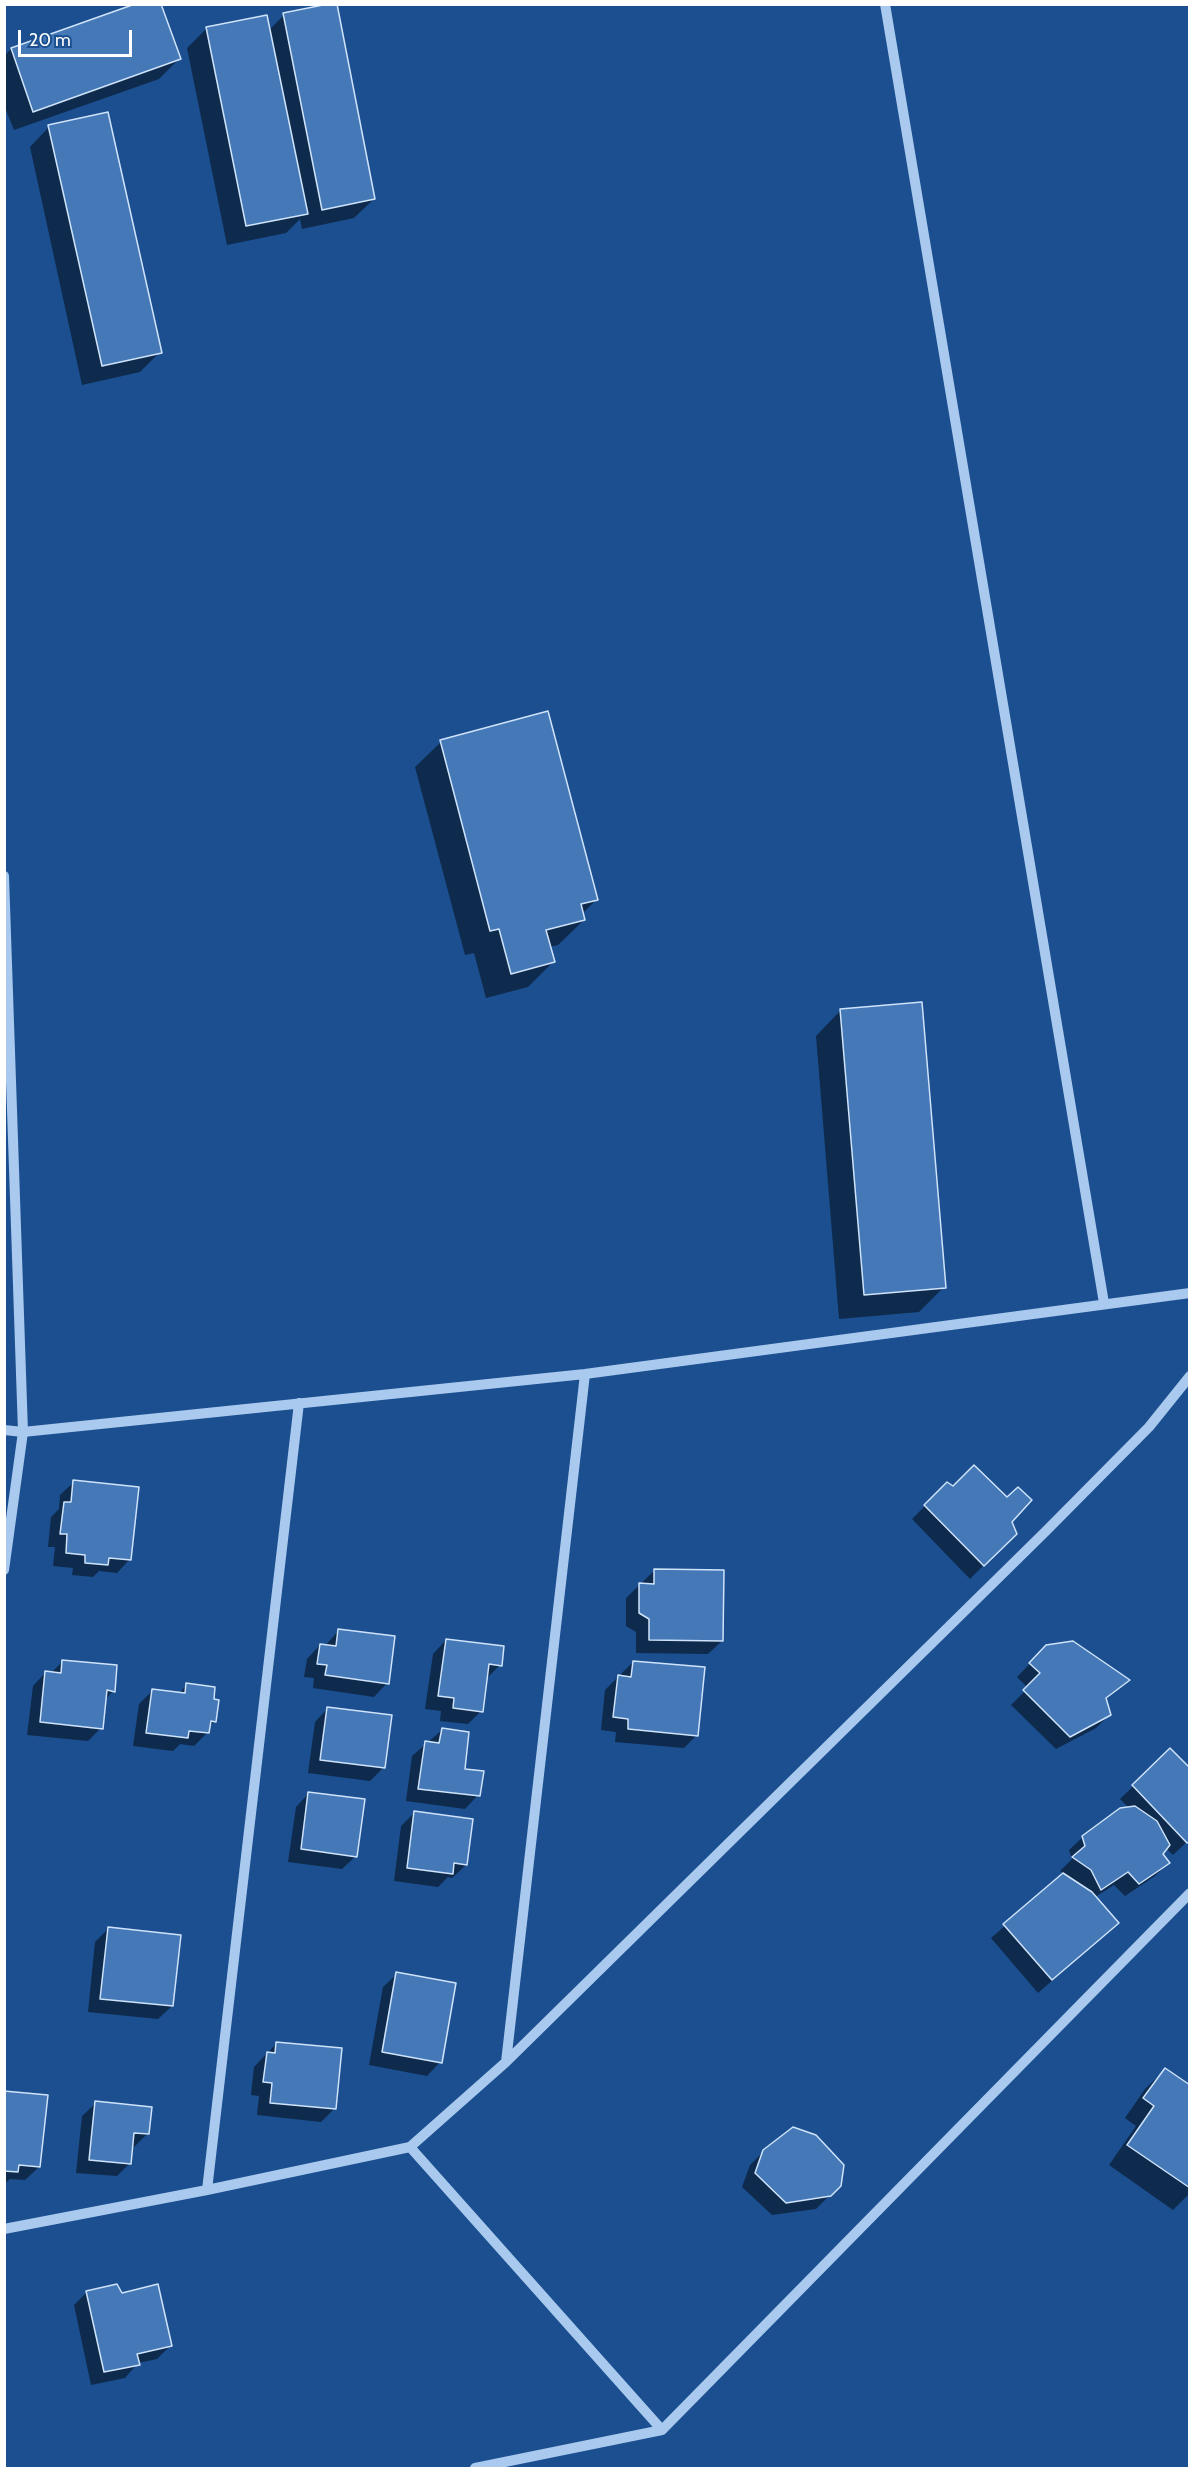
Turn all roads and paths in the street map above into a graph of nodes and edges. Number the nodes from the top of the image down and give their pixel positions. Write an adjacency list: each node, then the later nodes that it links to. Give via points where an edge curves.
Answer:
1 (885, 4): 4 (street)
2 (4, 876): 9 (street)
3 (1190, 1293): 4 (street)
4 (1104, 1303): 5 (street)
5 (585, 1374): 7 (street); 12 (street)
6 (1190, 1376): 12 (street, via 1149,1427 1053,1524)
7 (300, 1403): 9 (street); 14 (street)
8 (4, 1430): 9 (street)
9 (22, 1432): 10 (street)
10 (4, 1570)
11 (1190, 1893): 16 (street)
12 (506, 2062): 13 (street)
13 (410, 2147): 14 (street); 16 (street)
14 (207, 2190): 15 (street)
15 (4, 2229)
16 (662, 2430): 17 (street)
17 (475, 2469)

